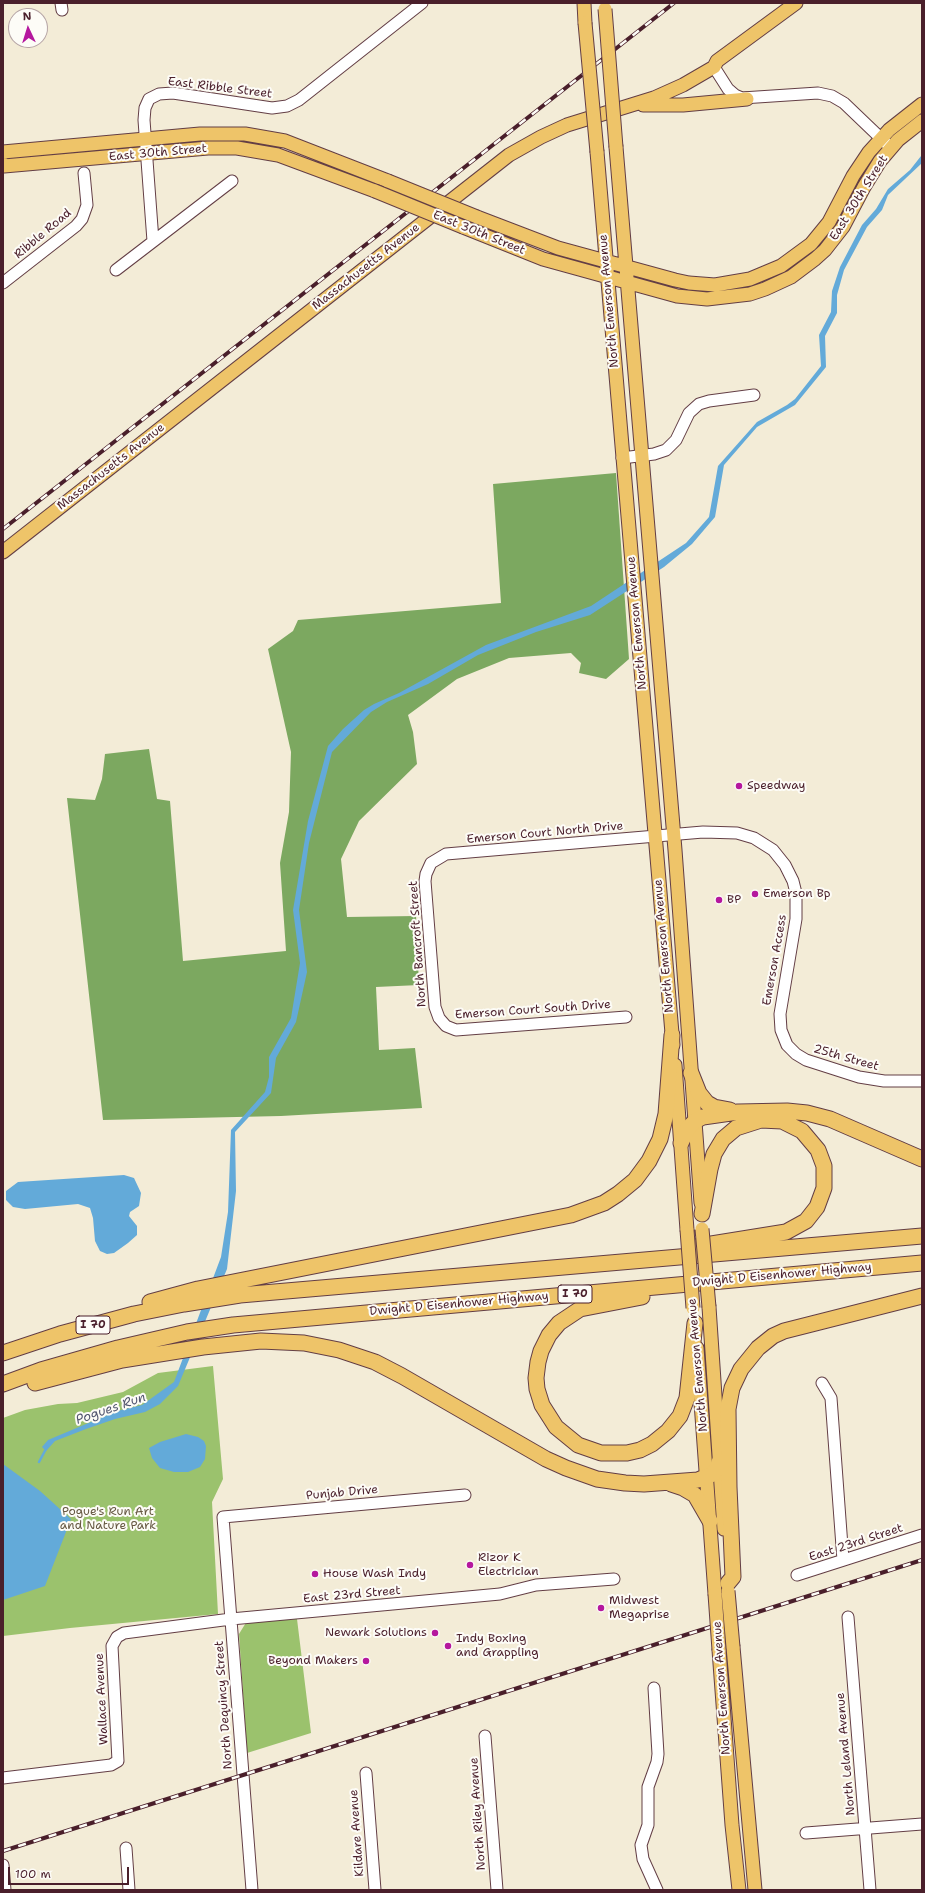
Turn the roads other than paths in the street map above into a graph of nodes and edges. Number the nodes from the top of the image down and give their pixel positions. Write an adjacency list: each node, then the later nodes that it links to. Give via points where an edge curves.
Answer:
1 (422, 3): 11 (street, East Ribble Street, via 299,100 287,106 272,108 173,93 155,95 145,108)
2 (584, 3): 17 (main road, North Emerson Avenue, bridge)
3 (796, 3): 5 (main road, Massachusetts Avenue, via 718,61)
4 (605, 6): 21 (main road, North Emerson Avenue, bridge)
5 (714, 67): 6 (street, via 732,93); 7 (main road, Massachusetts Avenue, via 664,94)
6 (747, 99): 7 (main road, via 683,105); 10 (street, East 30th Street, via 809,93 828,94 844,104)
7 (631, 104): 29 (main road, Massachusetts Avenue, via 555,130 508,155)
8 (918, 107): 10 (main road, East 30th Street)
9 (919, 123): 12 (main road, East 30th Street)
10 (881, 138): 12 (street, East 30th Street); 21 (main road, East 30th Street, via 856,171 825,228 806,249 781,266 750,279 715,285 689,283)
11 (146, 146): 13 (main road, East 30th Street); 14 (main road, East 30th Street, via 4,166); 18 (street, East Ribble Street); 19 (main road, East 30th Street, bridge, via 215,133 265,136 304,148 530,238); 23 (main road, East 30th Street, bridge, via 251,149 292,160 533,255)
12 (891, 148): 24 (main road, East 30th Street, via 870,175 836,238 815,259 778,284 750,294 707,299 682,297)
13 (3, 152)
14 (3, 164)
15 (84, 172): 25 (street, Ribble Road, via 87,205 82,219)
16 (232, 181): 18 (street)
17 (604, 234): 19 (main road, via 594,248); 20 (main road, North Emerson Avenue)
18 (153, 241): 22 (street)
19 (583, 255): 20 (main road, East 30th Street)
20 (606, 261): 21 (main road, East 30th Street); 23 (main road, North Emerson Avenue)
21 (626, 267): 24 (main road, North Emerson Avenue)
22 (116, 270)
23 (608, 277): 24 (main road, East 30th Street); 28 (main road, North Emerson Avenue)
24 (628, 282): 27 (main road, North Emerson Avenue)
25 (3, 283)
26 (754, 395): 27 (street, via 699,404 689,413 676,440 669,448 657,454)
27 (642, 456): 28 (street); 30 (main road, North Emerson Avenue, via 653,591)
28 (622, 458): 30 (main road, North Emerson Avenue, via 635,603)
29 (3, 552)
30 (664, 836): 31 (street, Emerson Court North Drive, via 446,854); 34 (main road, North Emerson Avenue); 35 (street, Emerson Access, via 718,832 746,835 773,850 787,868 794,885 797,907 780,1018 782,1034); 36 (main road, North Emerson Avenue)
31 (431, 863): 33 (street, North Bancroft Street, via 425,883 435,1007)
32 (626, 1017): 33 (street, Emerson Court South Drive, via 456,1030)
33 (442, 1023)
34 (672, 1036): 40 (main road, North Emerson Avenue); 48 (highway, via 666,1114 660,1139 640,1174 608,1201 588,1211 571,1215 248,1279)
35 (791, 1049): 37 (street, 25th Street, via 806,1060 859,1077 884,1082)
36 (691, 1073): 38 (highway, via 699,1093 707,1103); 39 (main road, North Emerson Avenue)
37 (922, 1081)
38 (738, 1112): 39 (highway, via 707,1116); 41 (highway, via 787,1111 825,1117)
39 (695, 1121): 40 (highway, via 688,1128); 42 (main road, North Emerson Avenue)
40 (681, 1143): 49 (main road, North Emerson Avenue, bridge)
41 (922, 1159)
42 (702, 1214): 45 (highway, via 714,1154 723,1139 736,1128 754,1121 782,1122 802,1131 823,1160 825,1174 822,1195 814,1212 796,1227 779,1233); 54 (main road, North Emerson Avenue, bridge)
43 (922, 1236): 45 (highway, I 70)
44 (922, 1263): 46 (highway, Dwight D Eisenhower Highway / I 70)
45 (581, 1266): 48 (highway, I 70, via 240,1295)
46 (741, 1279): 49 (highway, via 593,1305 580,1309 563,1320 546,1341 538,1362 537,1390 546,1414 556,1428 568,1439 595,1452 627,1453 652,1444 673,1426 685,1405); 52 (highway, Dwight D Eisenhower Highway / I 70, via 228,1326 171,1336 91,1355)
47 (922, 1296): 64 (highway, via 784,1331 768,1339 741,1369 729,1402 733,1577)
48 (186, 1297): 50 (highway, I 70, via 154,1300)
49 (694, 1315): 55 (main road, North Emerson Avenue)
50 (3, 1353)
51 (822, 1383): 61 (street, via 831,1398)
52 (3, 1384)
53 (3, 1392): 56 (highway, via 99,1365 165,1353 261,1341 318,1345 375,1362 566,1468 597,1479 615,1482)
54 (719, 1462): 55 (highway, via 715,1472); 64 (main road, North Emerson Avenue)
55 (707, 1477): 56 (highway); 59 (main road, North Emerson Avenue)
56 (666, 1483): 59 (highway, via 692,1492 701,1503)
57 (465, 1495): 58 (street, Punjab Drive)
58 (222, 1517): 66 (street, North Dequincy Street)
59 (710, 1522): 83 (main road, North Emerson Avenue, bridge)
60 (922, 1535): 61 (street, East 23rd Street)
61 (843, 1560): 62 (street, East 23rd Street)
62 (797, 1575)
63 (614, 1579): 66 (street, East 23rd Street, via 536,1585 500,1594)
64 (728, 1587): 84 (main road, North Emerson Avenue, bridge)
65 (848, 1617): 73 (street, North Leland Avenue)
66 (231, 1619): 67 (street, East 23rd Street, via 135,1631); 79 (street, North Dequincy Street)
67 (117, 1637): 71 (street, Wallace Avenue, via 112,1646 112,1657 118,1760 111,1765)
68 (654, 1688): 82 (street, via 658,1754 648,1787 648,1825 641,1845 643,1859)
69 (485, 1736): 81 (street, North Riley Avenue)
70 (366, 1774): 80 (street, Kildare Avenue)
71 (3, 1778)
72 (922, 1824): 73 (street)
73 (865, 1828): 74 (street); 85 (street, North Leland Avenue)
74 (806, 1833)
75 (126, 1848): 78 (street)
76 (3, 1865): 77 (street)
77 (5, 1890)
78 (129, 1890)
79 (252, 1890)
80 (375, 1890)
81 (497, 1890)
82 (657, 1890)
83 (739, 1890)
84 (755, 1890)
85 (870, 1890)

